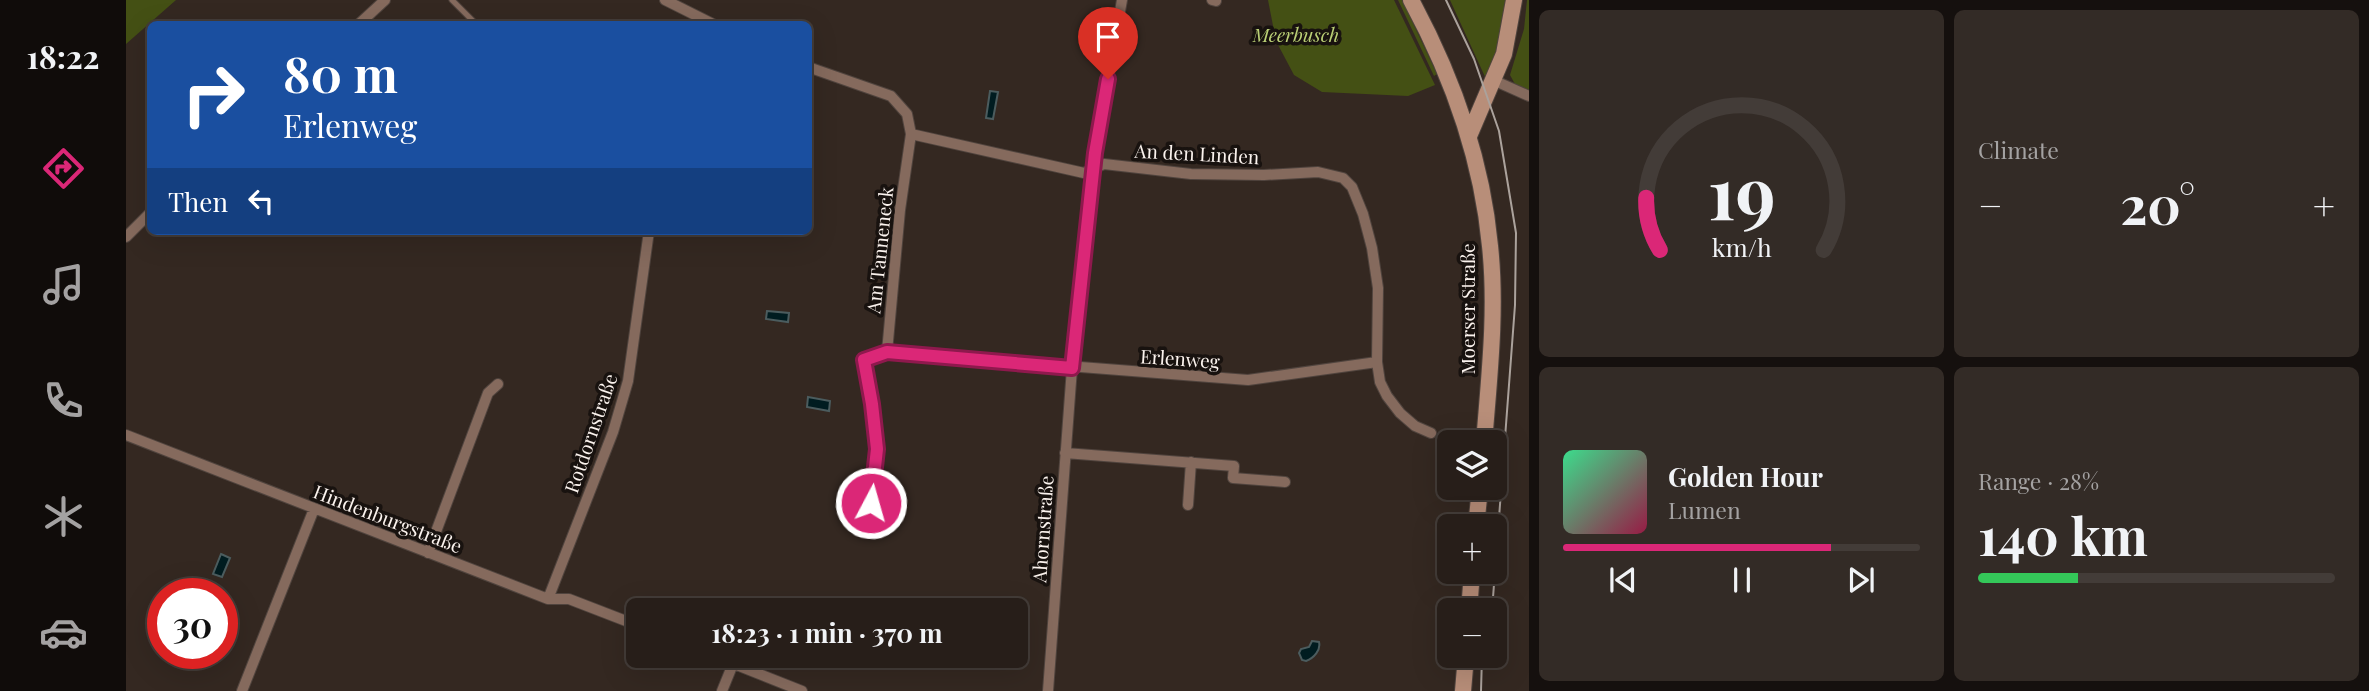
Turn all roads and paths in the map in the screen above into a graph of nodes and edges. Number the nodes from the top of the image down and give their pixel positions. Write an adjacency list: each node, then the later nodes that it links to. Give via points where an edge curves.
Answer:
1 (385, 0): 7 (street)
2 (452, 0): 8 (lane)
3 (665, 0): 9 (street)
4 (1122, 0): 16 (street, Ahornstraße)
5 (1411, 0): 12 (main road, Moerser Straße)
6 (1514, 0): 11 (main road, via 1508,37)
7 (362, 21)
8 (473, 21)
9 (707, 21)
10 (812, 68): 14 (street, via 891,96 907,114)
11 (1490, 87): 12 (main road, via 1479,96); 13 (street); 15 (main road)
12 (1452, 89): 15 (main road, Moerser Straße)
13 (1529, 96)
14 (911, 134): 16 (street, An den Linden, via 1084,173); 20 (street, Am Tanneneck)
15 (1469, 136): 24 (main road, Moerser Straße, via 1491,249)
16 (1095, 169): 21 (street, An den Linden, via 1104,164 1191,174 1318,172 1343,178 1352,187 1372,248 1378,288); 22 (street, Ahornstraße)
17 (147, 216): 19 (street)
18 (648, 235): 34 (street, Rotdornstraße, via 628,381)
19 (126, 237)
20 (887, 352): 22 (street, Erlenweg); 32 (street, via 864,360 877,449)
21 (1377, 362): 22 (street, Erlenweg, via 1248,380); 25 (street, via 1387,396 1408,419)
22 (1072, 368): 27 (street, Ahornstraße)
23 (498, 384): 33 (street, via 488,393)
24 (1485, 430)
25 (1431, 433)
26 (126, 435): 31 (street, Hindenburgstraße)
27 (1065, 453): 28 (street, Ahornstraße); 42 (street, Ahornstraße)
28 (1191, 462): 29 (street, Ahornstraße, via 1234,466 1233,478); 30 (street)
29 (1284, 481)
30 (1188, 505)
31 (314, 509): 33 (street, Hindenburgstraße); 39 (street)
32 (866, 519)
33 (428, 553): 34 (street, Hindenburgstraße)
34 (548, 599): 35 (street, Hindenburgstraße, via 569,599)
35 (626, 621)
36 (731, 668): 40 (street)
37 (743, 668): 41 (street)
38 (1465, 668): 43 (main road)
39 (242, 691)
40 (722, 691)
41 (802, 691)
42 (1048, 691)
43 (1463, 691)

